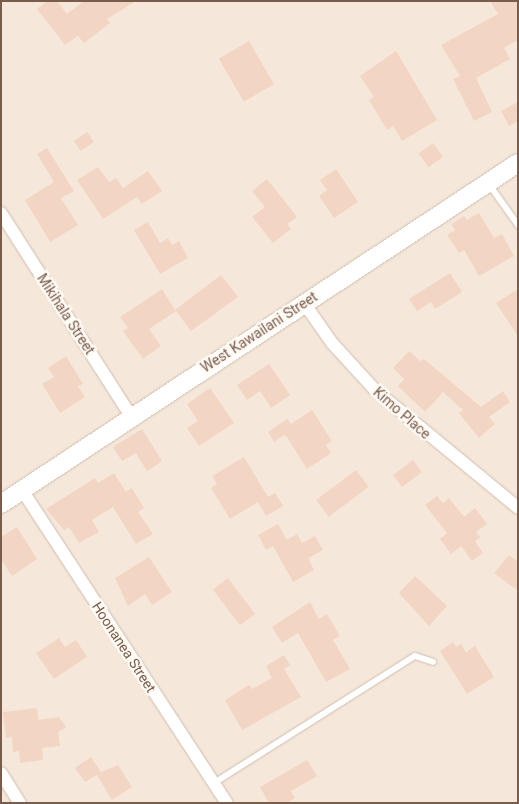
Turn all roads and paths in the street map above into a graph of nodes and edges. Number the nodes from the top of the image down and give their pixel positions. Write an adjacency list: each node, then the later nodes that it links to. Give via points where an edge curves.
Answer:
1 (518, 163): 2 (street, West Kawailani Street)
2 (488, 182): 4 (lane); 5 (street, West Kawailani Street)
3 (1, 213): 6 (street, Mikihala Street)
4 (518, 226)
5 (304, 303): 6 (street, West Kawailani Street); 9 (street, Kimo Place, via 361,377 408,420)
6 (131, 416): 7 (street, West Kawailani Street)
7 (22, 490): 8 (street, West Kawailani Street); 12 (street, Hoonanea Street)
8 (1, 504)
9 (518, 508)
10 (433, 662): 12 (lane, via 415,656)
11 (1, 773): 13 (street)
12 (214, 783): 14 (street, Hoonanea Street)
13 (20, 803)
14 (226, 803)

